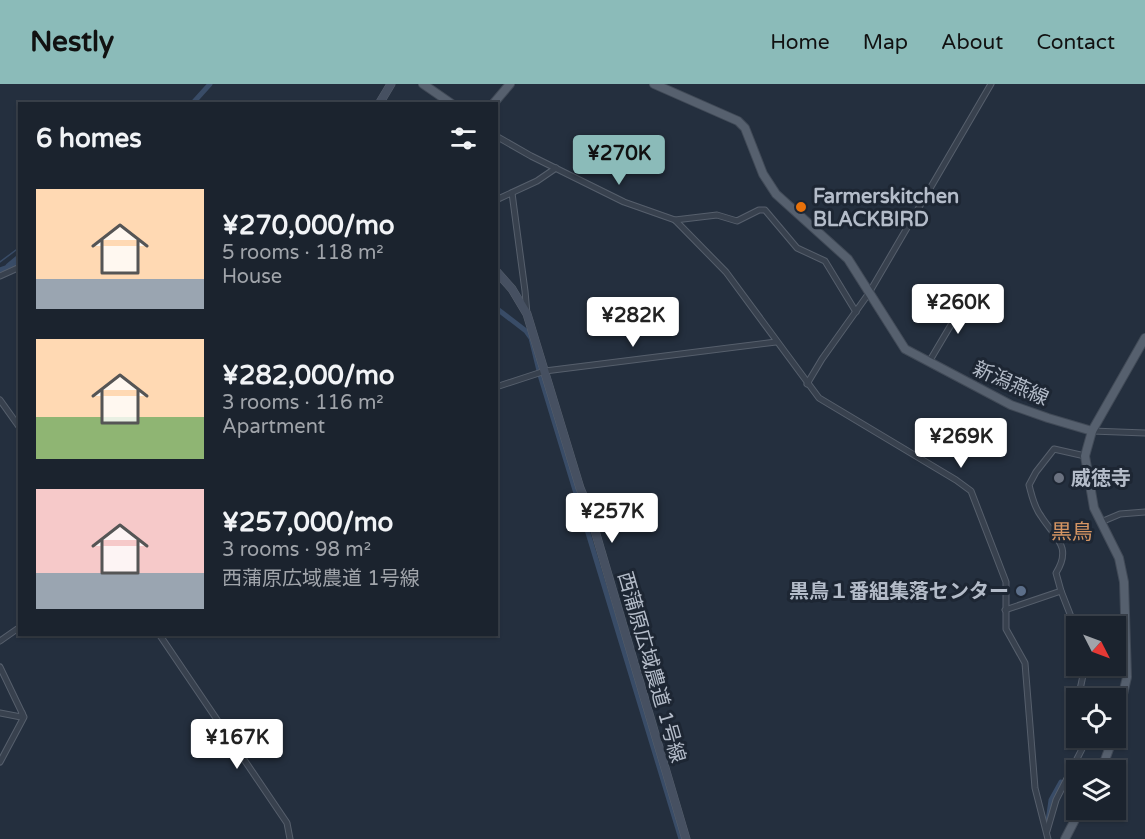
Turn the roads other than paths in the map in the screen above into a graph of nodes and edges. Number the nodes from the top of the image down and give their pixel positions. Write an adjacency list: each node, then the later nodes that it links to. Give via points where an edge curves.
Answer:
1 (391, 84): 6 (street)
2 (423, 84): 7 (main road)
3 (510, 84): 8 (main road)
4 (654, 84): 17 (main road, 新潟燕線, via 738,120 776,194 848,259)
5 (991, 84): 17 (street)
6 (381, 102)
7 (449, 102)
8 (495, 102)
9 (498, 137): 10 (street)
10 (556, 168): 11 (street); 13 (street, via 624,202)
11 (512, 194): 12 (street); 20 (street)
12 (498, 199)
13 (675, 220): 19 (street, via 717,215 737,222 765,210 797,248 825,261); 22 (street, via 726,272)
14 (18, 268): 16 (street)
15 (498, 273): 20 (street, 西蒲原広域農道 1号線)
16 (0, 276)
17 (868, 293): 19 (street); 23 (main road, 新潟燕線, via 905,349)
18 (968, 296): 23 (street)
19 (856, 312): 25 (street)
20 (527, 314): 24 (street, 西蒲原広域農道 1号線)
21 (1145, 338): 29 (main road)
22 (776, 342): 24 (street); 25 (street)
23 (929, 362): 29 (main road, 新潟燕線, via 1020,408)
24 (545, 371): 26 (street); 49 (street, 西蒲原広域農道 1号線)
25 (807, 384): 35 (street, via 819,398 971,490 1006,582)
26 (498, 386)
27 (0, 400): 28 (street)
28 (18, 425)
29 (1092, 431): 30 (street); 31 (main road)
30 (1145, 433)
31 (1085, 456): 33 (main road, via 1089,488); 34 (street, via 1054,449 1029,485 1038,512 1064,548 1056,573)
32 (1145, 512): 33 (street, via 1120,514)
33 (1101, 522): 41 (main road, via 1119,558 1124,582)
34 (1061, 591): 35 (street); 36 (street)
35 (1005, 610): 47 (street, via 1006,629 1025,663 1035,784)
36 (1071, 616)
37 (18, 628): 39 (street)
38 (160, 636): 48 (street, via 287,823)
39 (0, 641)
40 (0, 667): 43 (street)
41 (1124, 688)
42 (0, 713): 43 (street, via 21,717)
43 (22, 713): 45 (street, via 23,723)
44 (1082, 748): 47 (street, via 1056,800)
45 (0, 762)
46 (1075, 820): 50 (main road)
47 (1048, 836)
48 (290, 839)
49 (686, 839)
50 (1065, 839)

